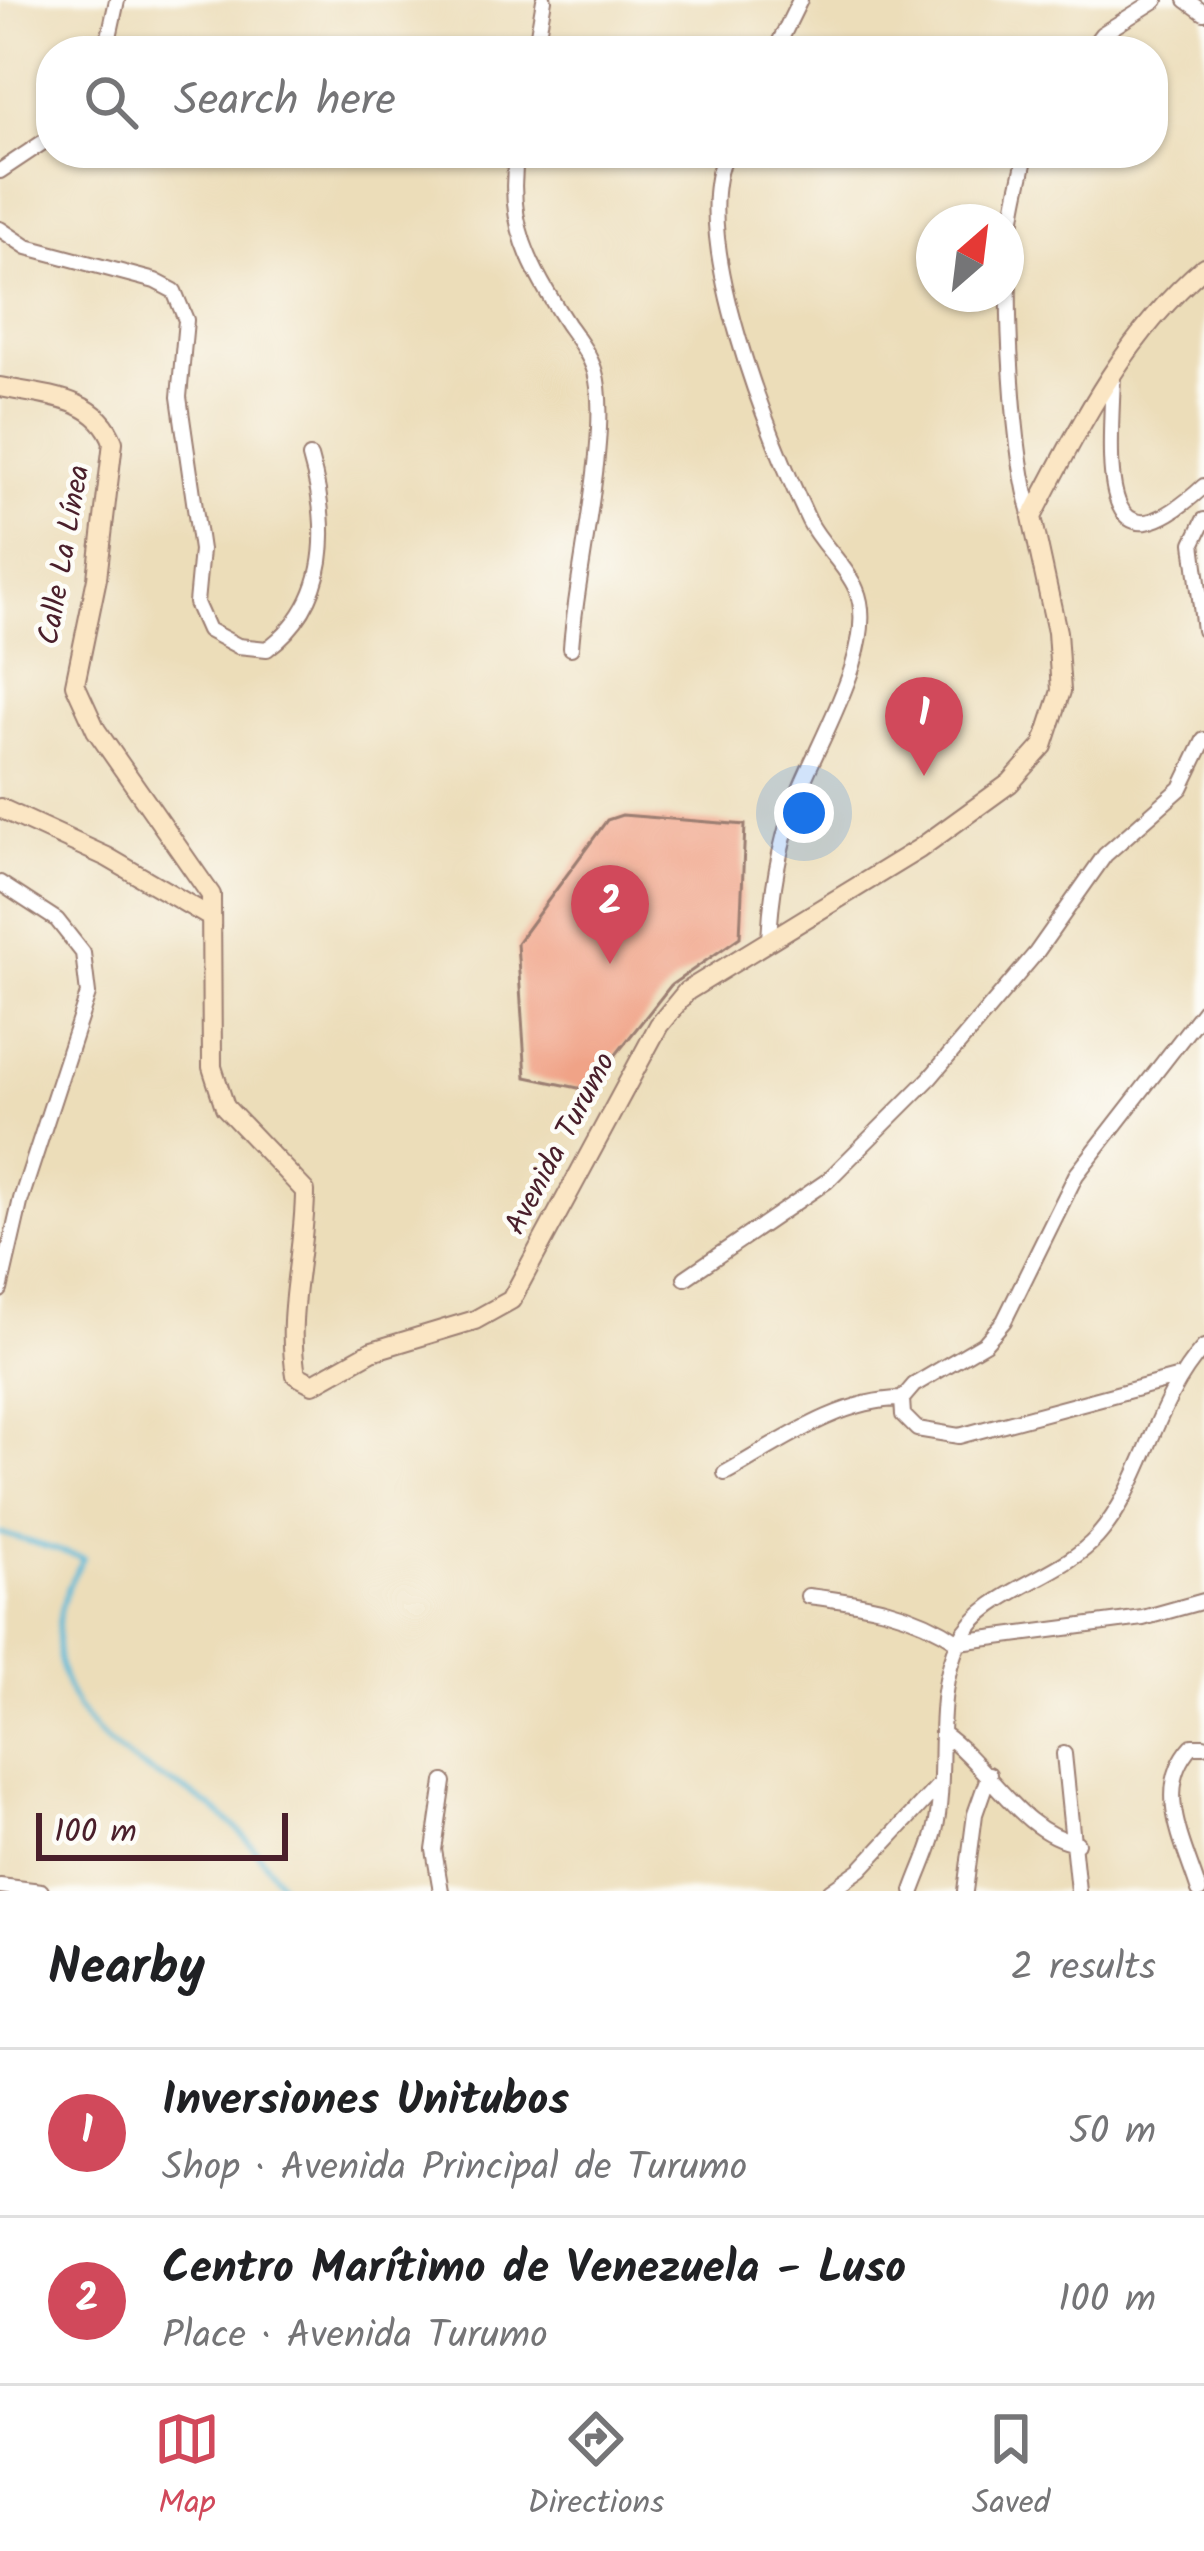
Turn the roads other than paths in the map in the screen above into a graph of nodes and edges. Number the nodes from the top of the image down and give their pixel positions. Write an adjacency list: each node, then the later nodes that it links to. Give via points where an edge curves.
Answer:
1 (117, 0): 8 (street)
2 (544, 0): 9 (street)
3 (800, 0): 10 (street)
4 (1156, 0): 6 (street)
5 (1186, 0): 7 (street)
6 (1137, 6): 11 (street)
7 (1204, 14)
8 (109, 36)
9 (538, 36)
10 (782, 36)
11 (1100, 36)
12 (36, 147): 16 (street)
13 (514, 168): 26 (street, via 518,242 595,371 601,417)
14 (722, 168): 31 (street, via 712,209 716,258 780,450 811,525 856,588 864,621 792,807)
15 (1024, 168): 23 (street, via 1011,229 1012,317 1019,475)
16 (0, 171)
17 (0, 229): 21 (street, via 27,248 174,291 186,320 179,397 201,550 196,603 208,630 238,646 267,649 289,632 314,585 325,544)
18 (1204, 267): 19 (street)
19 (1113, 367): 22 (street, via 1116,507 1150,524 1171,517); 23 (street)
20 (0, 387): 30 (street, Calle La Línea, via 86,407 106,420 114,469 75,684 96,730 201,876)
21 (310, 457)
22 (1204, 487)
23 (1032, 518): 31 (street, via 1061,692 1043,746 1010,783 919,849)
24 (1204, 520): 25 (street, via 1192,543)
25 (1204, 630)
26 (571, 647)
27 (1204, 740): 33 (street, via 1181,788 1105,855 1036,953 930,1078 827,1181)
28 (0, 808): 30 (street)
29 (0, 883): 34 (street, via 57,920 83,953 88,994)
30 (210, 917): 31 (street, Avenida Turumo, via 212,1067 225,1107 304,1191 289,1334 296,1375 313,1384 372,1351 475,1320 511,1300 659,1025 687,991)
31 (769, 940)
32 (1204, 1010): 37 (street, via 1076,1175 1004,1321)
33 (685, 1278)
34 (0, 1290)
35 (1204, 1347): 36 (street)
36 (1176, 1378): 37 (street, via 958,1436 917,1429 903,1415); 41 (street, via 1119,1506 1095,1540 979,1613)
37 (902, 1399): 38 (street, via 833,1414)
38 (724, 1473)
39 (808, 1596): 41 (street, via 884,1605)
40 (1204, 1601): 41 (street, via 1143,1618)
41 (959, 1642): 42 (street)
42 (943, 1734): 45 (street); 47 (street)
43 (1204, 1746): 56 (street, via 1192,1746 1178,1762 1170,1796)
44 (1064, 1754): 48 (street)
45 (989, 1774): 48 (street, via 1054,1839); 54 (street)
46 (444, 1782): 51 (street, via 434,1850)
47 (938, 1786): 52 (street); 53 (street, via 936,1828)
48 (1077, 1843): 55 (street)
49 (0, 1886): 50 (street)
50 (41, 1891)
51 (441, 1891)
52 (830, 1891)
53 (913, 1891)
54 (965, 1891)
55 (1078, 1891)
56 (1199, 1891)

